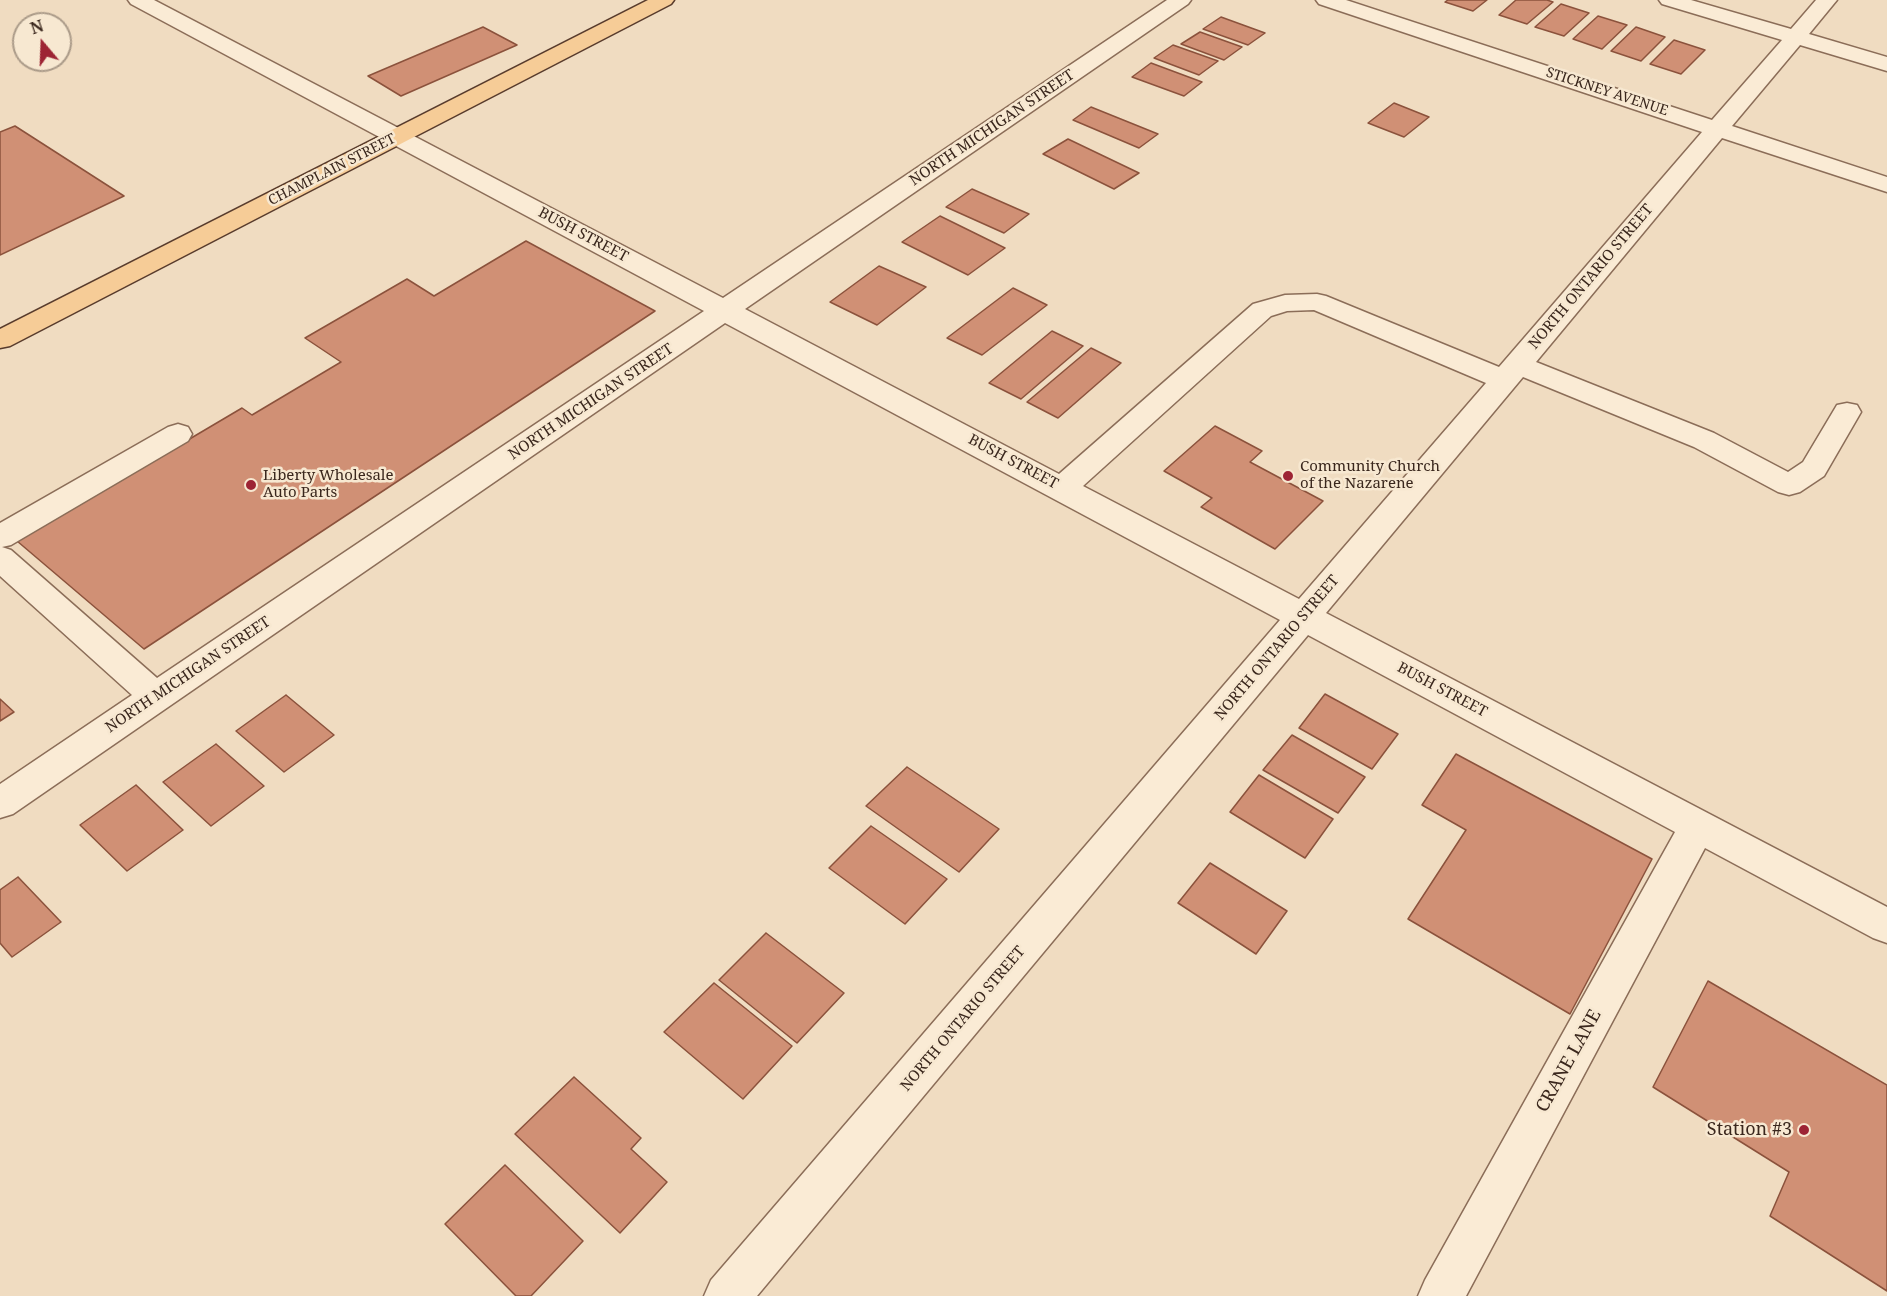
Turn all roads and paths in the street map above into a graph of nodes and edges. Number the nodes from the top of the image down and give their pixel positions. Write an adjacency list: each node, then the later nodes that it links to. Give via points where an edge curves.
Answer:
1 (138, 0): 10 (street, BUSH STREET)
2 (664, 0): 10 (main road, CHAMPLAIN STREET)
3 (1181, 0): 12 (street, NORTH MICHIGAN STREET)
4 (1326, 0): 9 (street, STICKNEY AVENUE)
5 (1669, 0): 7 (street)
6 (1827, 0): 7 (street, NORTH ONTARIO STREET)
7 (1795, 36): 8 (street); 9 (street, NORTH ONTARIO STREET)
8 (1887, 64)
9 (1717, 128): 11 (street, STICKNEY AVENUE); 14 (street, NORTH ONTARIO STREET)
10 (396, 137): 12 (street, BUSH STREET); 13 (main road, CHAMPLAIN STREET)
11 (1887, 185)
12 (726, 310): 17 (street, BUSH STREET); 21 (street, NORTH MICHIGAN STREET)
13 (0, 340)
14 (1511, 372): 15 (street, via 1704,440 1789,485 1814,469); 17 (street, via 1317,302 1285,303 1262,310); 20 (street, NORTH ONTARIO STREET)
15 (1847, 412)
16 (178, 434): 18 (street)
17 (1062, 488): 20 (street, BUSH STREET)
18 (0, 537)
19 (0, 558): 21 (street)
20 (1304, 616): 23 (street, BUSH STREET); 25 (street, NORTH ONTARIO STREET)
21 (156, 697): 22 (street, NORTH MICHIGAN STREET)
22 (0, 803)
23 (1698, 825): 24 (street, BUSH STREET); 26 (street, CRANE LANE)
24 (1887, 926)
25 (728, 1296)
26 (1441, 1296)

